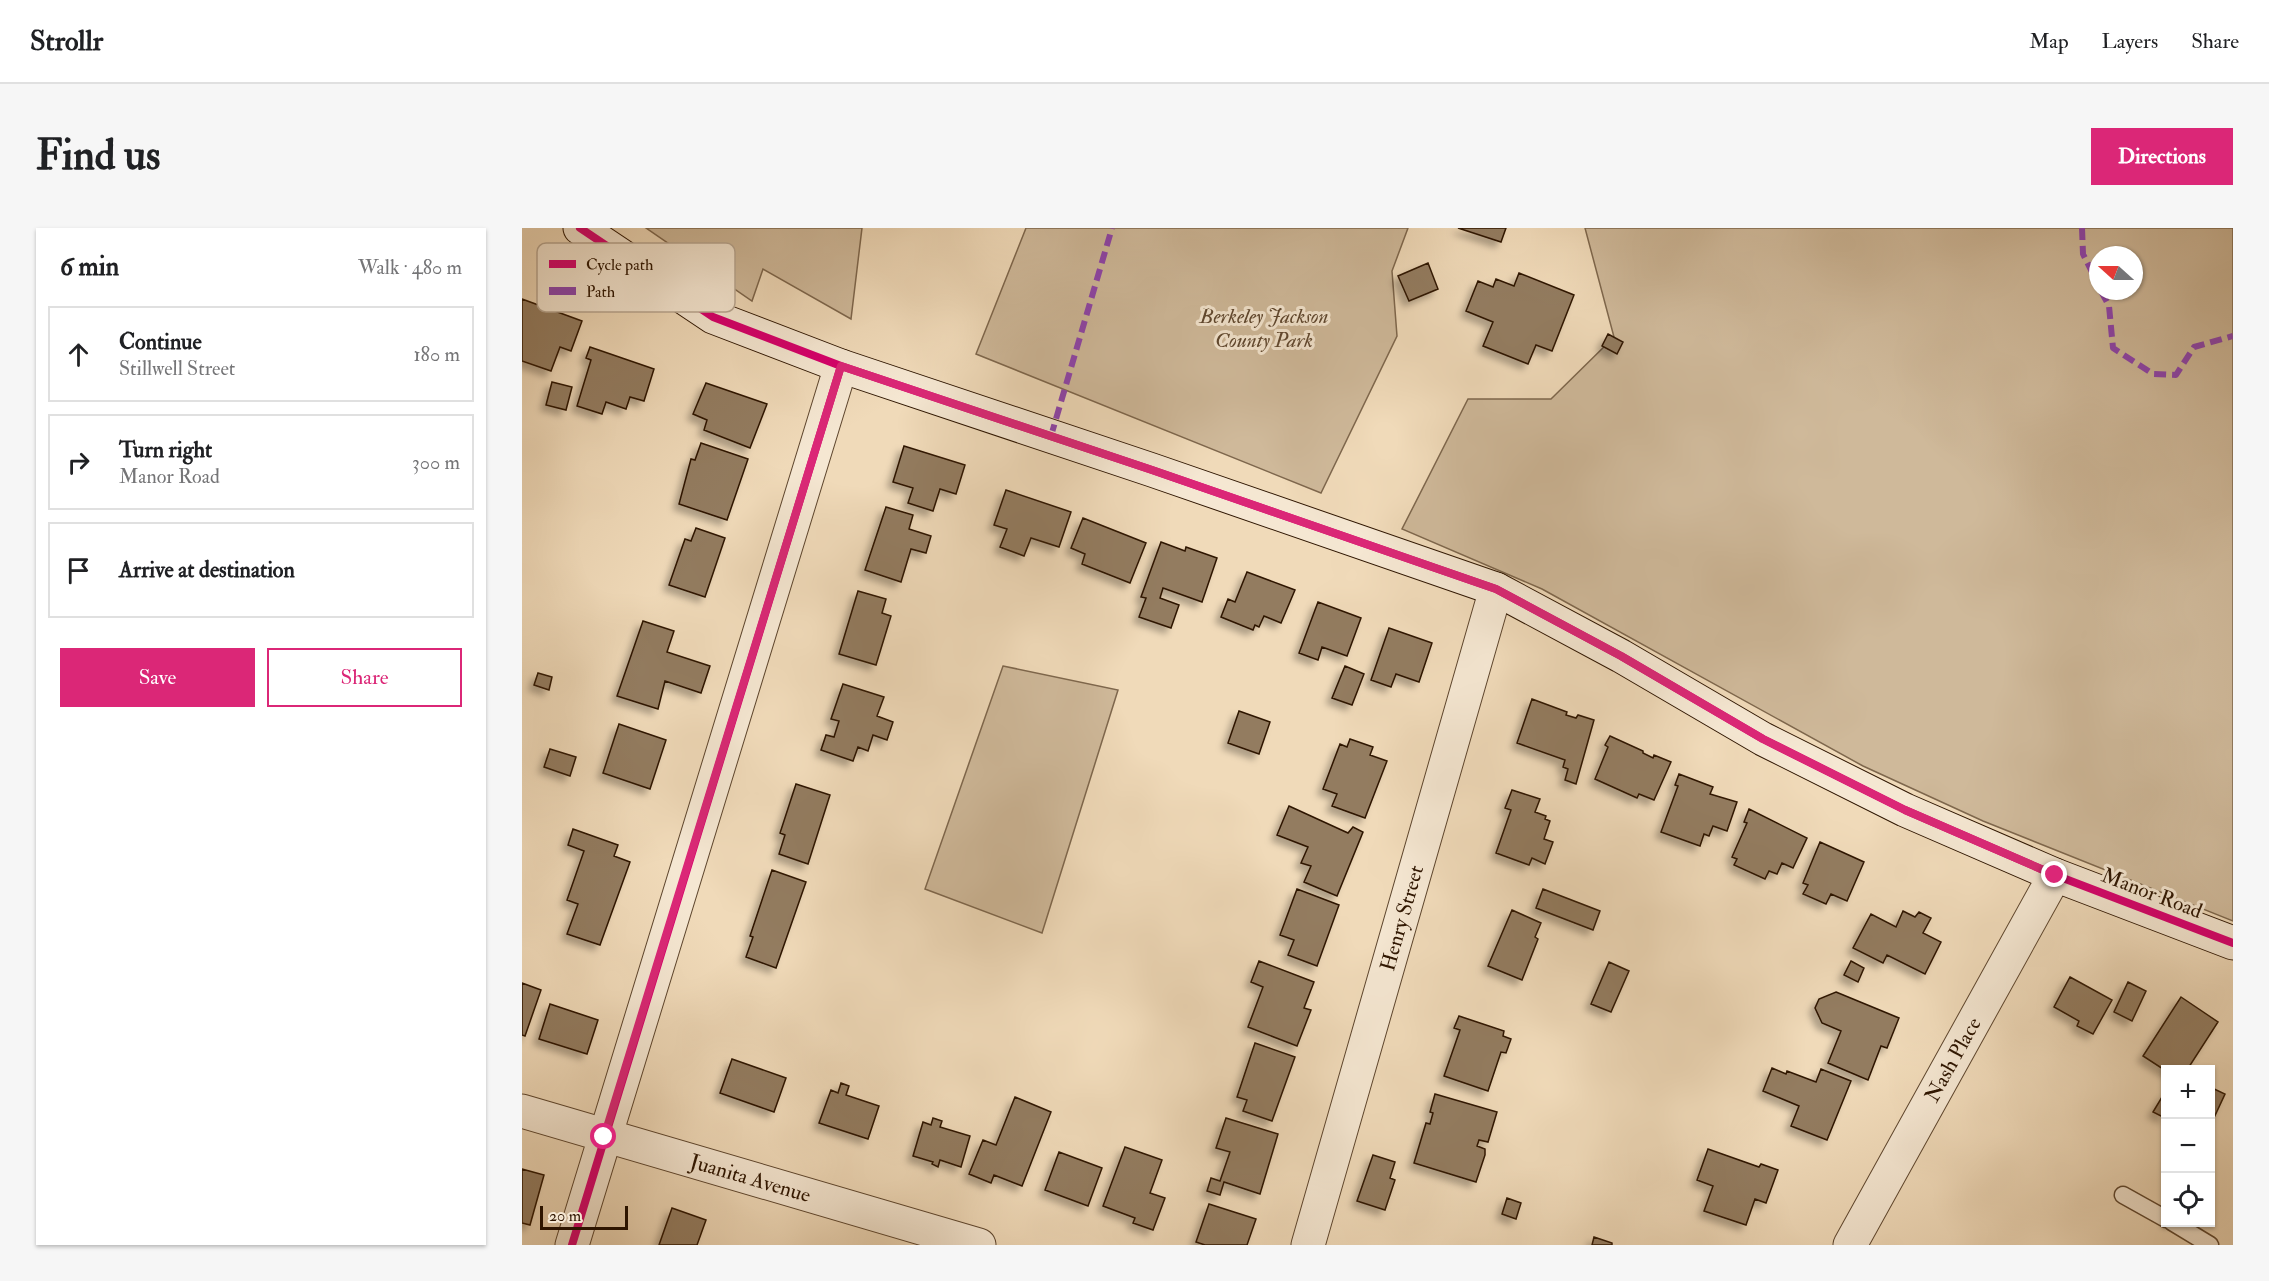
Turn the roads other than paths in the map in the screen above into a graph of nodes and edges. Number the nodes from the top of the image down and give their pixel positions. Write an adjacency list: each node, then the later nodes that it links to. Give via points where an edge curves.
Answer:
1 (580, 228): 2 (street, Manor Road)
2 (602, 243)
3 (706, 312): 4 (street, Manor Road)
4 (841, 366): 5 (street, Manor Road); 9 (street)
5 (1496, 589): 6 (street, Manor Road, via 1763,739 1905,810); 15 (street, Henry Street)
6 (2055, 875): 7 (street, Manor Road); 16 (street, Nash Place)
7 (2233, 943)
8 (522, 1111): 9 (street, Juanita Avenue)
9 (604, 1137): 13 (street); 14 (street, Juanita Avenue)
10 (2123, 1195): 11 (lane)
11 (2161, 1216)
12 (2180, 1227): 17 (lane)
13 (572, 1245)
14 (979, 1245)
15 (1308, 1245)
16 (1850, 1245)
17 (2210, 1245)

